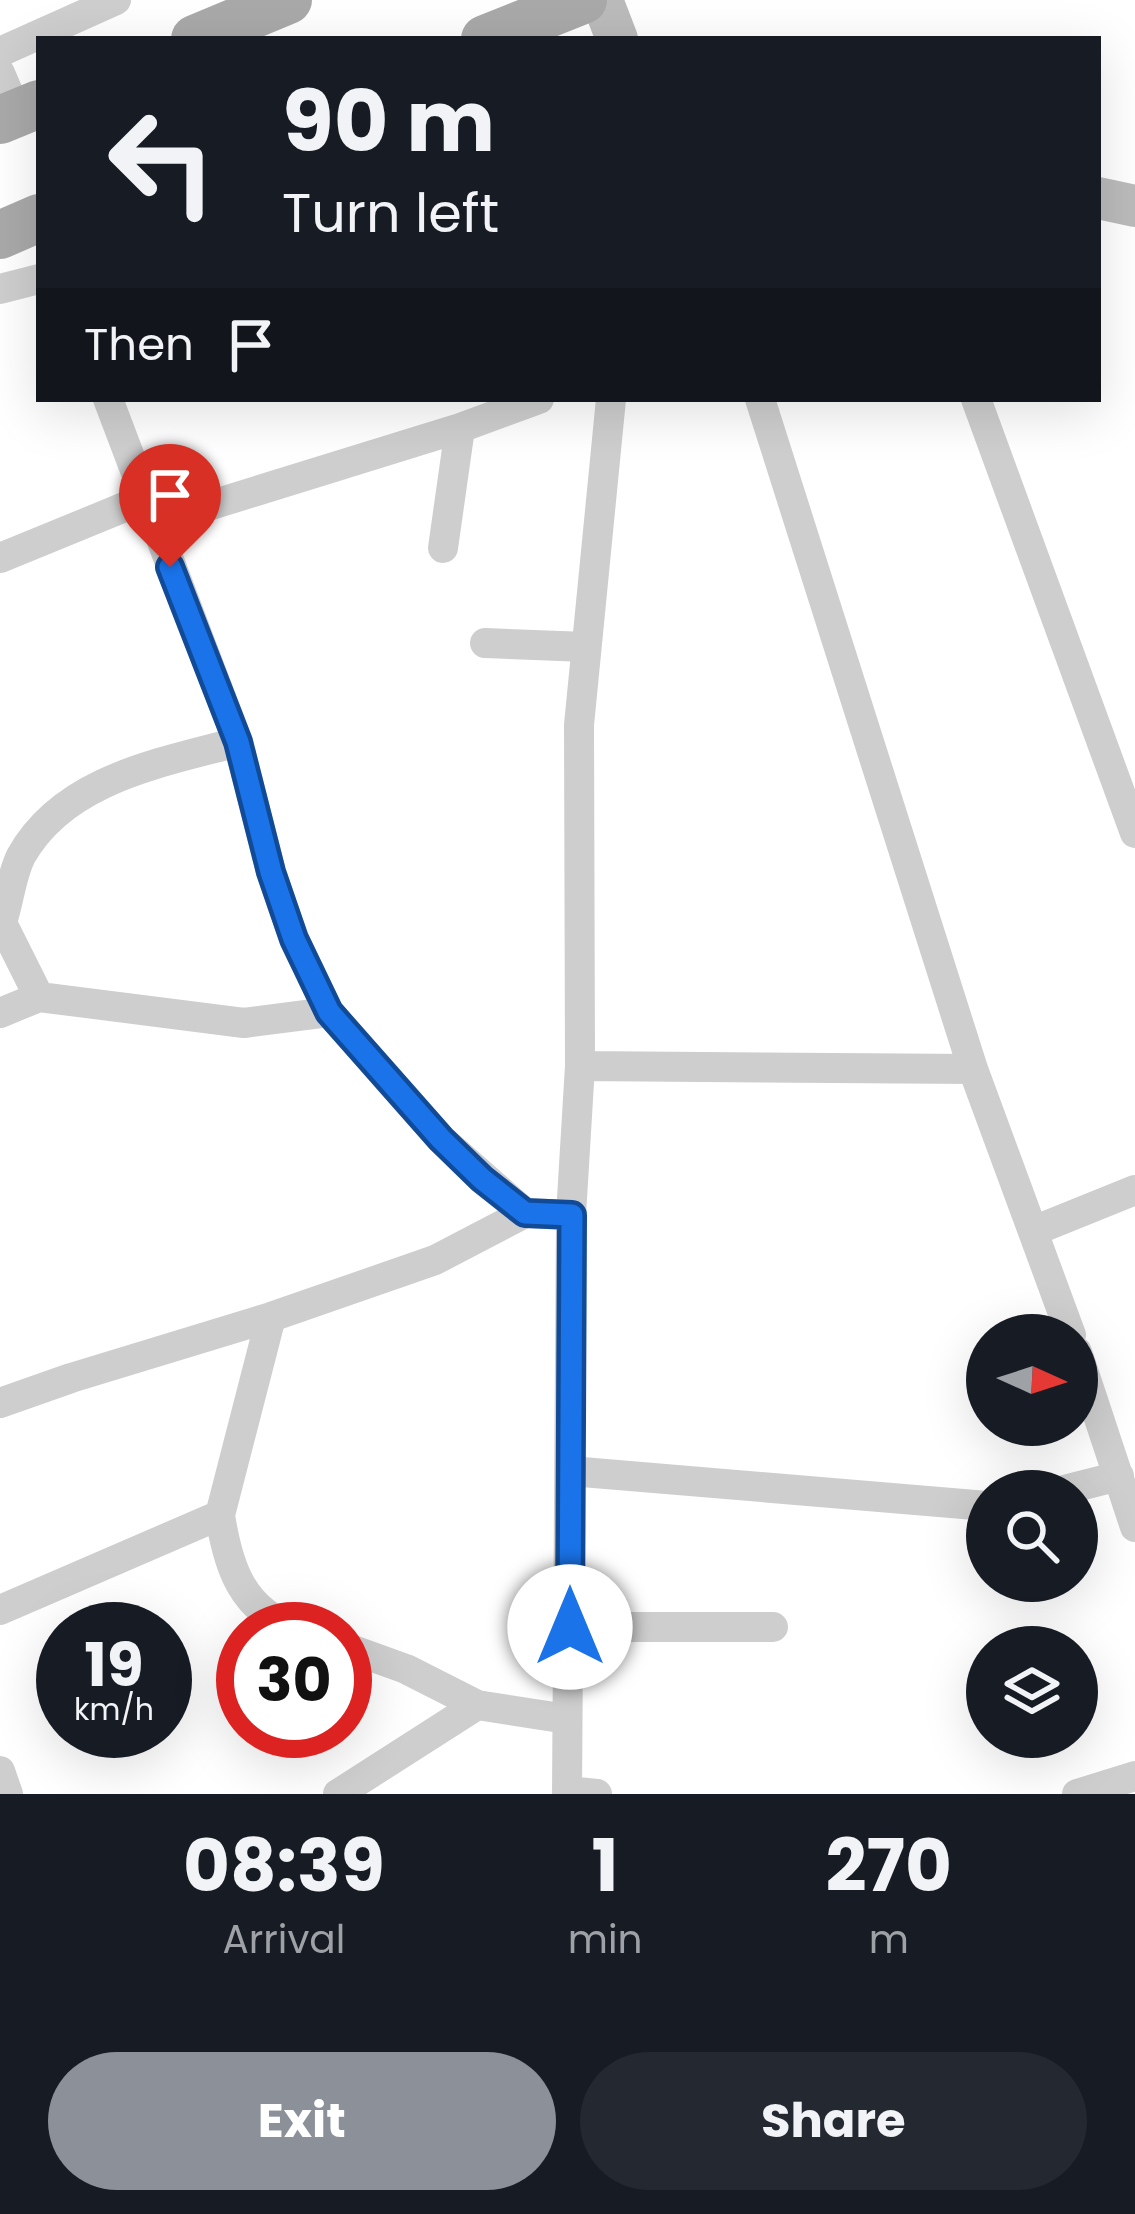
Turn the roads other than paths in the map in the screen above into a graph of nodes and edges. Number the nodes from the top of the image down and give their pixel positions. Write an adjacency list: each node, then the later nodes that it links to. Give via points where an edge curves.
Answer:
1 (116, 0): 8 (street)
2 (288, 0): 5 (main road)
3 (583, 0): 6 (main road)
4 (602, 0): 7 (main road)
5 (202, 36)
6 (493, 36)
7 (616, 36)
8 (0, 52)
9 (1101, 199): 10 (main road)
10 (1135, 206)
11 (36, 219): 12 (main road)
12 (0, 235)
13 (36, 280): 14 (street)
14 (0, 290)
15 (109, 402): 21 (street)
16 (531, 402): 20 (street)
17 (611, 402): 25 (street)
18 (761, 402): 33 (street)
19 (977, 402): 27 (street)
20 (460, 428): 21 (street); 22 (street)
21 (148, 511): 23 (street); 26 (street)
22 (443, 548)
23 (0, 558)
24 (485, 643): 25 (street)
25 (586, 647): 32 (street)
26 (238, 742): 28 (street, via 118,776 63,809 19,861); 30 (street, via 271,872)
27 (1135, 832)
28 (1, 922): 29 (street)
29 (40, 997): 30 (street, via 244,1023); 31 (street)
30 (329, 1012): 35 (street, via 441,1139)
31 (0, 1013)
32 (580, 1066): 33 (street); 36 (street)
33 (973, 1069): 37 (street)
34 (1135, 1190): 37 (street)
35 (525, 1213): 36 (street); 39 (street, via 435,1260)
36 (572, 1215): 42 (street)
37 (1036, 1230): 38 (street)
38 (1064, 1314)
39 (271, 1318): 40 (street); 46 (street)
40 (0, 1403)
41 (1098, 1414): 43 (street)
42 (570, 1471): 45 (street); 50 (street)
43 (1119, 1476): 44 (street); 47 (street)
44 (1098, 1481)
45 (966, 1504)
46 (220, 1515): 48 (street, via 227,1558); 49 (street)
47 (1135, 1527)
48 (256, 1602)
49 (0, 1610)
50 (570, 1627): 51 (street); 54 (street)
51 (773, 1627)
52 (372, 1657): 53 (street)
53 (477, 1705): 54 (street); 59 (street)
54 (567, 1720): 57 (street)
55 (0, 1771): 58 (street)
56 (1135, 1776): 60 (street)
57 (577, 1793)
58 (8, 1794)
59 (338, 1794)
60 (1077, 1794)

